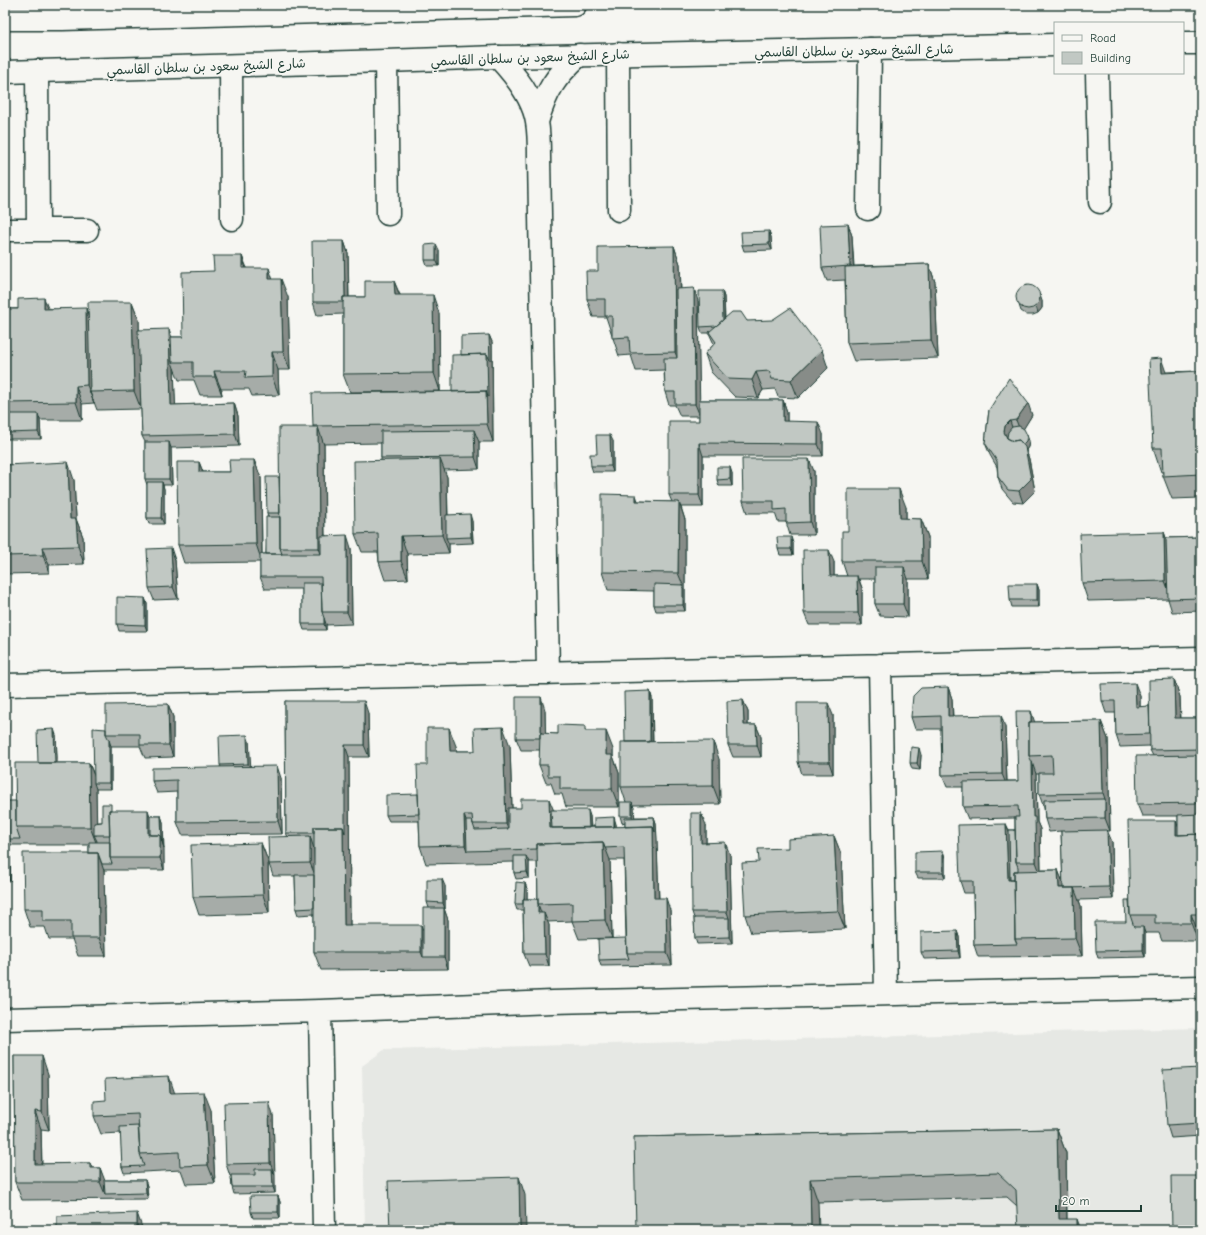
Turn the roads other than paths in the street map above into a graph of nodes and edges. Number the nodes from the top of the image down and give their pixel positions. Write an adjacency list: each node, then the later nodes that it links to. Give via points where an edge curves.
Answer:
1 (575, 5): 2 (street)
2 (488, 6): 3 (street)
3 (5, 19)
4 (1201, 43): 5 (street)
5 (1184, 44)
6 (1054, 45): 7 (street, شارع الشيخ سعود بن سلطان القاسمي)
7 (870, 50): 8 (street, شارع الشيخ سعود بن سلطان القاسمي); 18 (street)
8 (618, 54): 9 (street, شارع الشيخ سعود بن سلطان القاسمي); 19 (street)
9 (579, 55): 10 (street, شارع الشيخ سعود بن سلطان القاسمي); 16 (street, via 552,85)
10 (498, 57): 11 (street, شارع الشيخ سعود بن سلطان القاسمي); 16 (street, via 523,86)
11 (386, 61): 12 (street, شارع الشيخ سعود بن سلطان القاسمي); 20 (street)
12 (231, 66): 13 (street, شارع الشيخ سعود بن سلطان القاسمي); 21 (street)
13 (37, 71): 14 (street, شارع الشيخ سعود بن سلطان القاسمي); 23 (street)
14 (5, 72)
15 (1097, 74): 17 (street)
16 (537, 122): 27 (street)
17 (1100, 202)
18 (868, 209)
19 (619, 210)
20 (388, 214)
21 (232, 219)
22 (5, 230): 23 (street)
23 (38, 230): 24 (street)
24 (88, 230)
25 (1201, 658): 26 (street)
26 (880, 665): 27 (street); 30 (street)
27 (548, 673): 28 (street)
28 (5, 685)
29 (1201, 987): 30 (street)
30 (886, 994): 31 (street)
31 (320, 1011): 32 (street); 33 (street)
32 (5, 1019)
33 (324, 1230)

